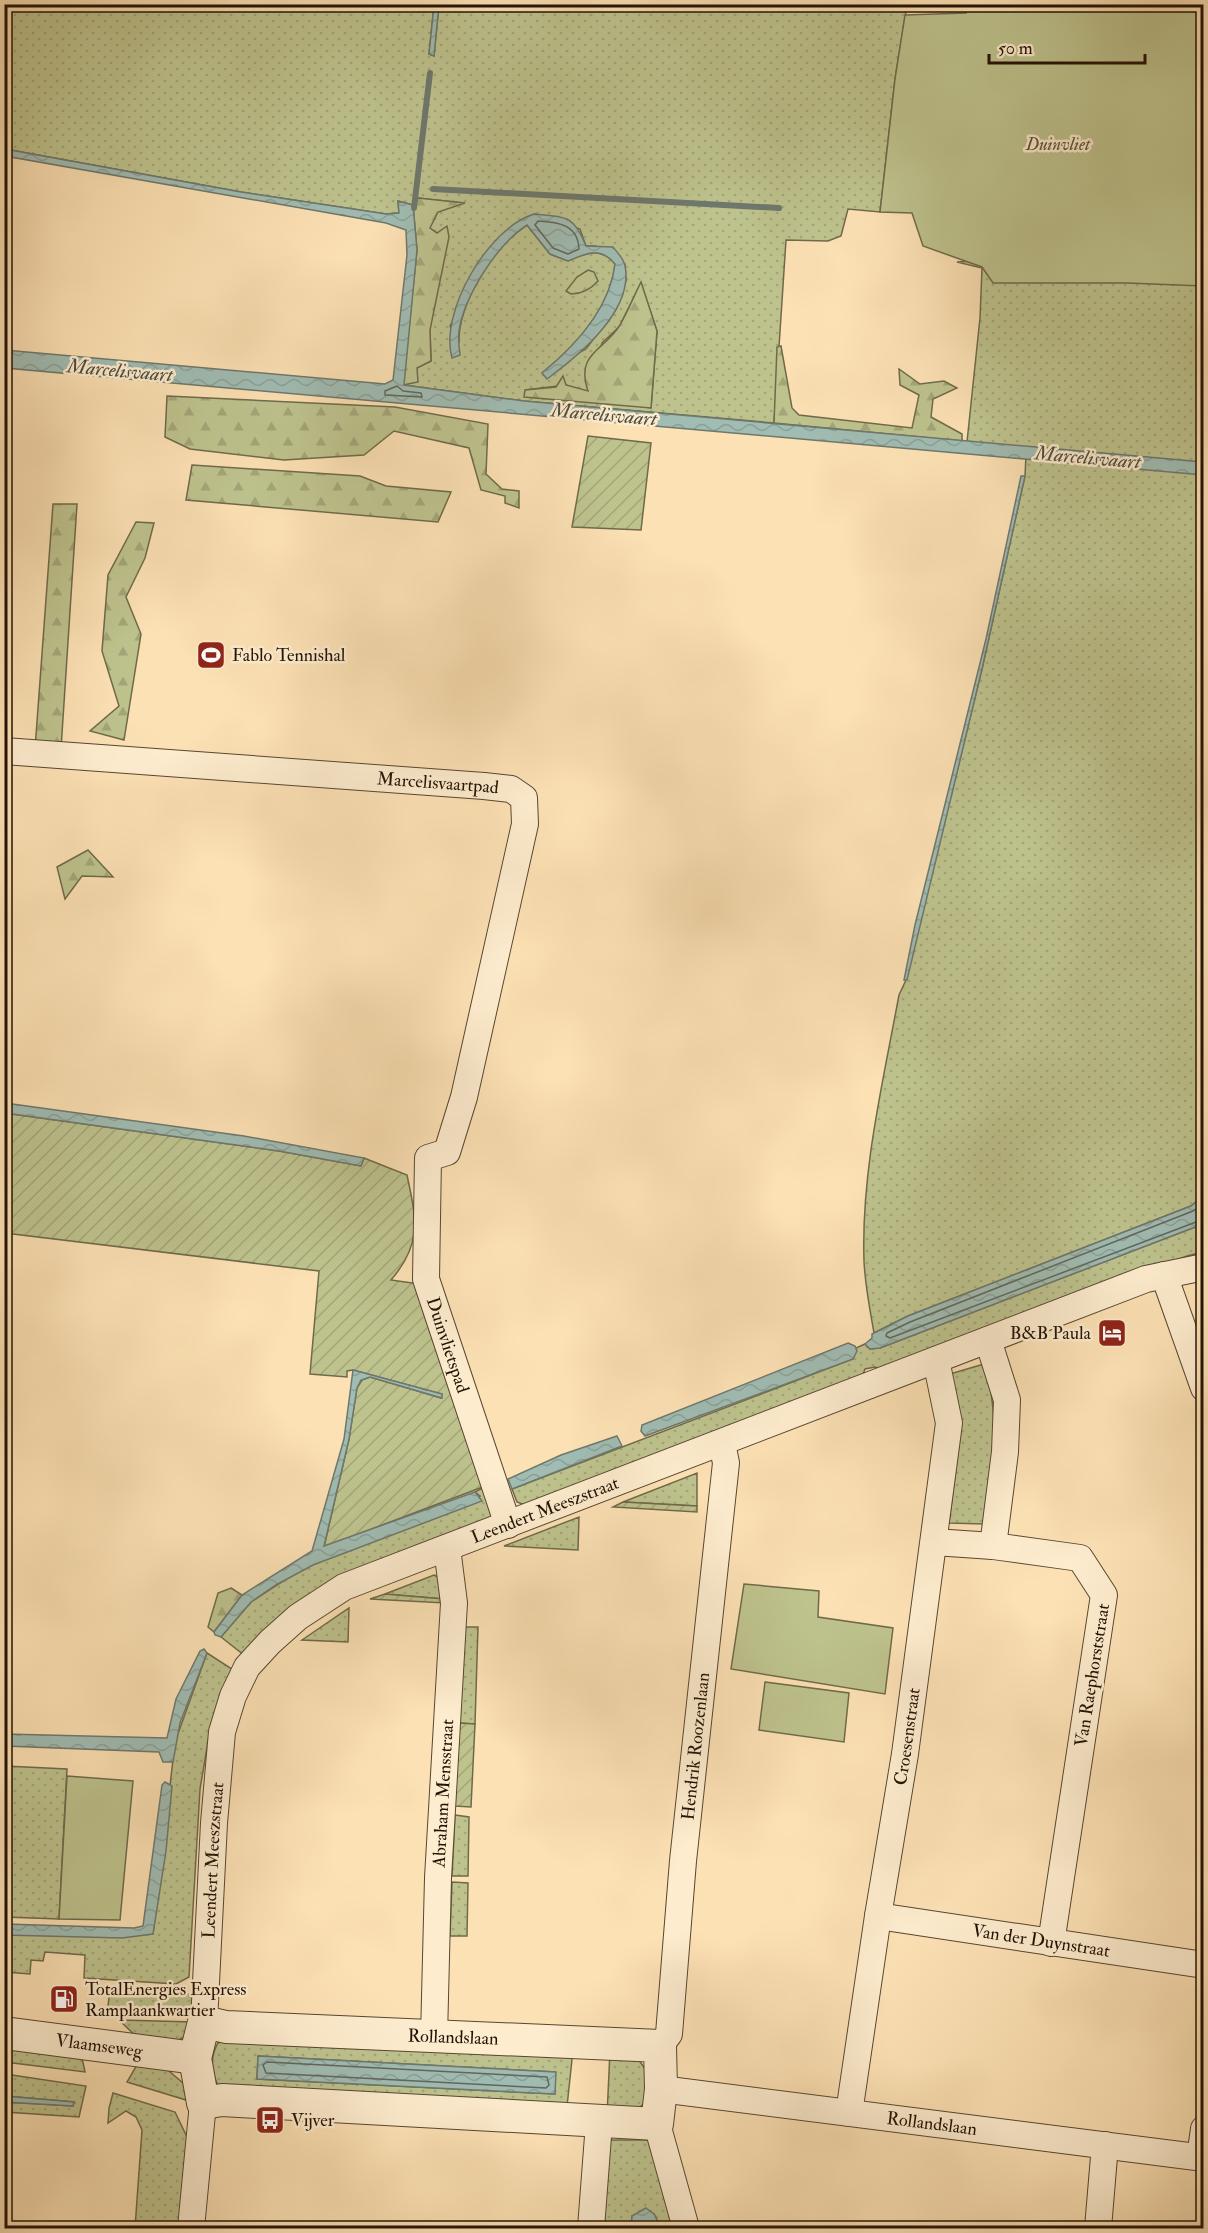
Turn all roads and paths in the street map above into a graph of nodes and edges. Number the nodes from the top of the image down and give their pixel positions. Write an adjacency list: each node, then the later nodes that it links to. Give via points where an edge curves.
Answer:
1 (4, 751): 2 (street, Marcelisvaartpad, via 484,786 511,789 524,798 525,824 464,1097 447,1152)
2 (428, 1158): 9 (street, Duinvlietspad, via 426,1279)
3 (1203, 1267): 4 (street, Leendert Meeszstraat)
4 (1164, 1275): 5 (street, Leendert Meeszstraat); 7 (street)
5 (988, 1340): 6 (street, Leendert Meeszstraat); 11 (street, via 1007,1400)
6 (936, 1360): 8 (street, Leendert Meeszstraat); 10 (street, Croesenstraat, via 949,1424)
7 (1203, 1388)
8 (722, 1443): 9 (street, Leendert Meeszstraat); 19 (street, Hendrik Roozenlaan, via 726,1462 683,1861 669,2034)
9 (508, 1525): 12 (street, Leendert Meeszstraat)
10 (934, 1542): 11 (street, Van Raephorststraat); 13 (street, Croesenstraat)
11 (993, 1546): 14 (street, Van Raephorststraat, via 1080,1558 1104,1595)
12 (447, 1548): 16 (street, Leendert Meeszstraat, via 344,1587 298,1617 247,1667 222,1732); 18 (street, Abraham Mensstraat, via 454,1603 438,1878)
13 (878, 1916): 14 (street, Van der Duynstraat); 23 (street, Croesenstraat)
14 (1051, 1943): 15 (street, Van der Duynstraat)
15 (1203, 1965)
16 (204, 2022): 18 (street, Rollandslaan, via 226,2027); 20 (street)
17 (4, 2032): 20 (street, Vlaamseweg)
18 (434, 2037): 19 (street, Rollandslaan)
19 (660, 2046): 21 (street)
20 (195, 2058): 22 (street)
21 (662, 2089): 23 (street, Rollandslaan); 25 (street)
22 (203, 2103): 24 (street, via 222,2100); 29 (street)
23 (849, 2113): 27 (street, Rollandslaan)
24 (599, 2123): 25 (street); 30 (street)
25 (657, 2124): 31 (street)
26 (1203, 2128): 28 (street)
27 (1105, 2145): 28 (street, Rollandslaan); 32 (street)
28 (1202, 2158)
29 (191, 2229)
30 (591, 2229)
31 (686, 2229)
32 (1098, 2229)

